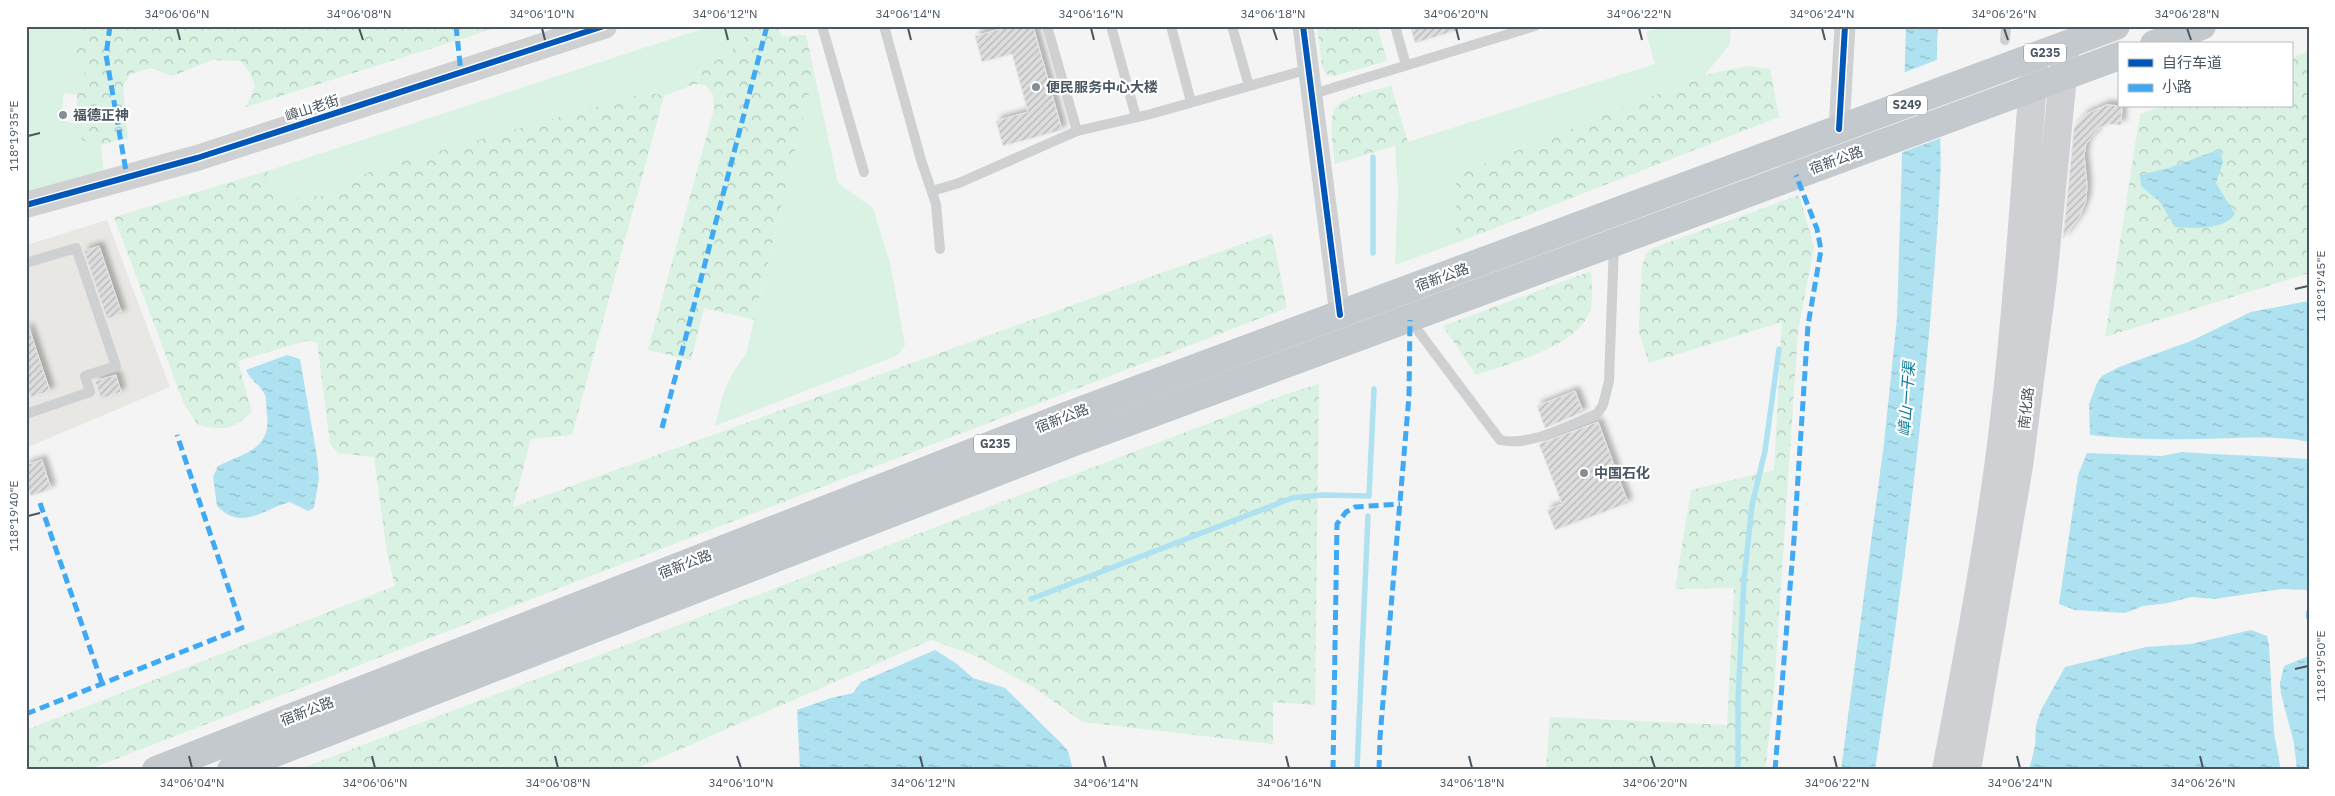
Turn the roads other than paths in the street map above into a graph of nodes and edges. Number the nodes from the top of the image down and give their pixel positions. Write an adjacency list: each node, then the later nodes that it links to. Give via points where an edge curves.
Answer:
1 (604, 26): 35 (street, 嶂山老街, via 197,158)
2 (822, 26): 33 (lane)
3 (884, 26): 34 (lane)
4 (1047, 26): 31 (lane)
5 (1111, 26): 29 (lane)
6 (1171, 26): 27 (lane)
7 (1232, 26): 24 (lane)
8 (1303, 26): 21 (street)
9 (1395, 26): 20 (lane)
10 (1535, 26): 20 (lane)
11 (1845, 26): 30 (street)
12 (2006, 26): 16 (lane)
13 (2116, 26): 15 (highway, G235)
14 (2202, 26): 17 (highway)
15 (2067, 35): 19 (highway, G235); 22 (main road, 南化路)
16 (2005, 40)
17 (2159, 42)
18 (2118, 56): 22 (highway, G235)
19 (2034, 58): 23 (highway, G235); 25 (main road, 南化路)
20 (1406, 66): 26 (lane)
21 (1309, 68): 24 (lane); 26 (street)
22 (2063, 76): 25 (highway, G235); 45 (main road, 南化路, via 2043,280 2019,466)
23 (1974, 80): 30 (highway, 宿新公路 / S249)
24 (1249, 86): 27 (lane)
25 (2032, 88): 28 (highway, G235); 44 (main road, 南化路, via 2019,283 1998,469)
26 (1313, 94): 39 (street)
27 (1191, 102): 29 (lane)
28 (1983, 107): 32 (highway, 宿新公路 / S249)
29 (1136, 117): 31 (lane)
30 (1839, 129): 39 (highway, 宿新公路 / G235)
31 (1077, 131): 34 (lane)
32 (1848, 156): 36 (highway, 宿新公路 / G235)
33 (864, 172)
34 (932, 192): 37 (lane)
35 (26, 205)
36 (1614, 243): 40 (highway, 宿新公路 / G235); 40 (lane, via 1609,381 1603,405 1597,414 1531,439 1500,440)
37 (940, 248)
38 (26, 263): 41 (lane, via 76,248 116,366 85,376 90,392)
39 (1340, 314): 42 (highway, 宿新公路 / G235, via 1063,418)
40 (1410, 320): 43 (highway, 宿新公路 / G235, via 1072,443)
41 (26, 414)
42 (156, 770)
43 (232, 770)
44 (1946, 770)
45 (1967, 770)

